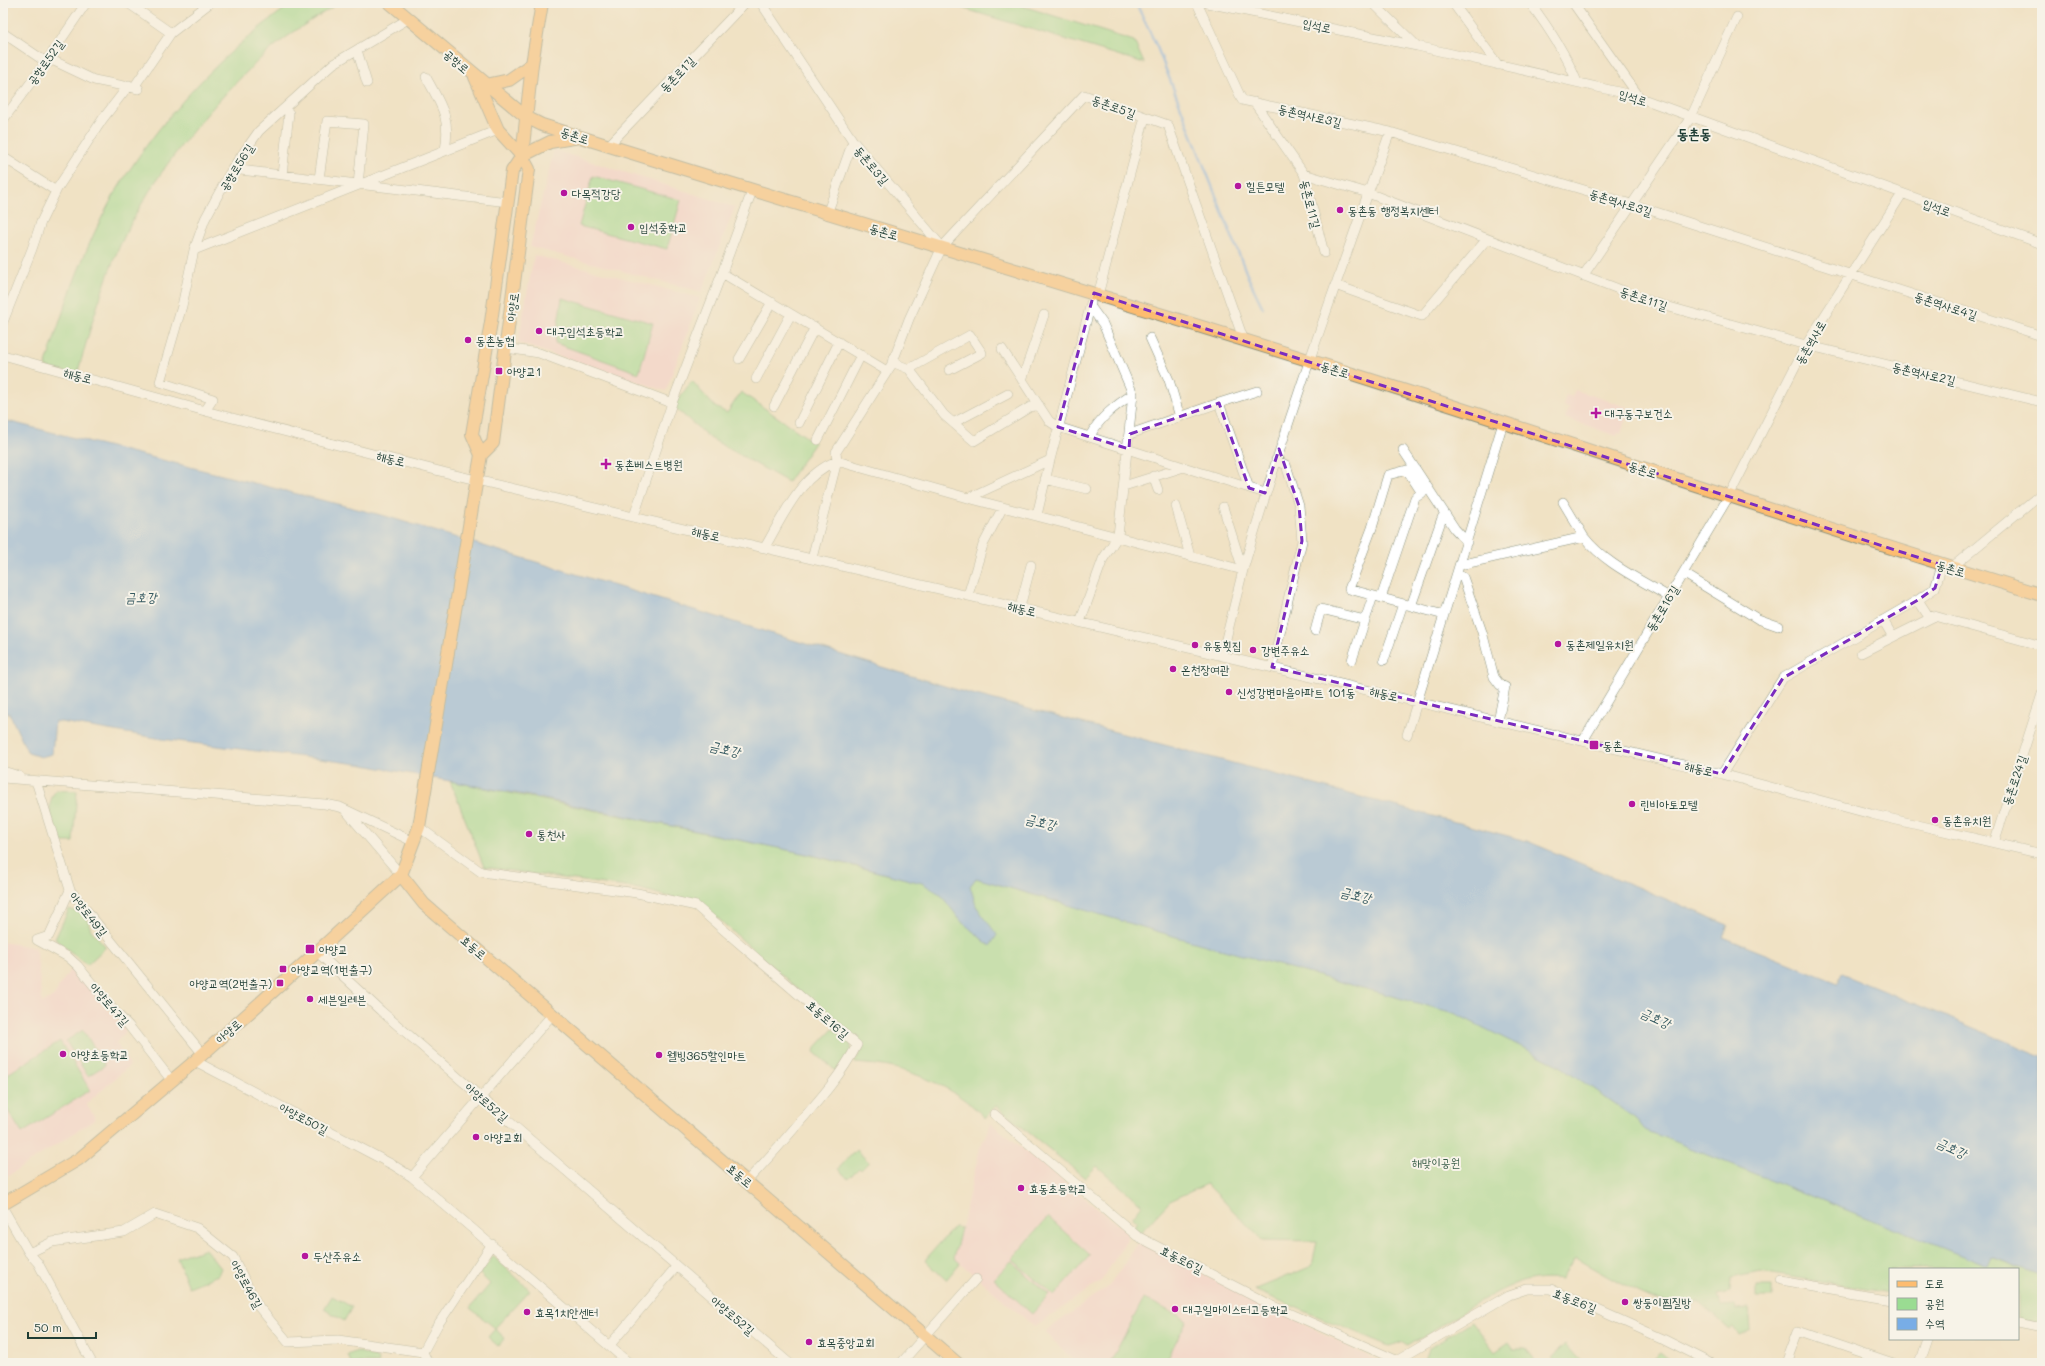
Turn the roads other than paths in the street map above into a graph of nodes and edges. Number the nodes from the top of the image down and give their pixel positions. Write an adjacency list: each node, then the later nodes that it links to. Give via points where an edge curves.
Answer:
1 (86, 3): 20 (street, 공항로52길)
2 (128, 3): 17 (street)
3 (210, 3): 17 (street)
4 (390, 3): 15 (main road, 공항로)
5 (542, 3): 21 (main road, 아양로)
6 (745, 3): 40 (street, 동촌로1길)
7 (761, 3): 39 (street)
8 (1197, 3): 30 (street, 동촌역사로3길, via 1242,100)
9 (1207, 3): 18 (street, 입석로)
10 (1373, 3): 18 (street)
11 (1454, 3): 22 (street)
12 (1530, 3): 25 (street, via 1554,35)
13 (1573, 3): 29 (street)
14 (1738, 17): 32 (street)
15 (408, 19): 19 (street, 공항로56길); 23 (main road, 공항로)
16 (3, 33): 20 (street)
17 (171, 33): 28 (street)
18 (1417, 46): 22 (street, 입석로)
19 (357, 50): 26 (street); 44 (street, 공항로56길, via 333,64 259,131)
20 (46, 62): 28 (street, via 54,61 94,80); 35 (street, 공항로52길)
21 (532, 64): 27 (main road, via 509,80); 33 (main road, 아양로)
22 (1498, 64): 25 (street, 입석로)
23 (473, 74): 27 (main road, 공항로); 36 (main road)
24 (426, 77): 41 (street, via 447,121)
25 (1577, 82): 29 (street, 입석로)
26 (367, 83)
27 (486, 85): 33 (main road, 공항로)
28 (134, 87): 49 (street, via 102,120)
29 (1640, 98): 32 (street, 입석로)
30 (1254, 102): 37 (street, 동촌역사로3길); 45 (street, 동촌역사로3길)
31 (289, 113): 46 (street)
32 (1690, 116): 52 (street, 입석로); 54 (street)
33 (526, 117): 38 (main road, 동촌로); 42 (main road, 아양로)
34 (1145, 117): 58 (street, 동촌로5길, via 1084,95); 65 (street, 동촌로5길); 74 (street, via 1168,125)
35 (3, 120)
36 (498, 130): 41 (street); 42 (main road)
37 (1390, 132): 51 (street); 54 (street, 동촌역사로3길)
38 (579, 137): 40 (main road, 동촌로); 42 (main road, via 550,142)
39 (853, 141): 55 (street, 동촌로3길); 58 (street, 동촌로3길)
40 (608, 146): 50 (main road, 동촌로)
41 (446, 150): 48 (street)
42 (522, 156): 53 (main road, 아양로, via 512,171); 77 (main road, 아양로, via 529,169)
43 (3, 157): 49 (street)
44 (232, 169): 46 (street); 59 (street, 공항로56길, via 205,219)
45 (1304, 174): 51 (street, 동촌로11길); 60 (street, 동촌로11길)
46 (282, 175): 47 (street)
47 (319, 179): 48 (street); 48 (street, via 327,121 364,124)
48 (358, 185): 53 (street); 59 (street)
49 (56, 191): 70 (street, via 41,222)
50 (752, 191): 55 (main road, 동촌로); 61 (street)
51 (1368, 193): 56 (street, 동촌로11길); 64 (street)
52 (1902, 194): 57 (street, 입석로); 62 (street, 동촌역사로)
53 (508, 202): 108 (main road, 아양로, via 472,434)
54 (1631, 204): 62 (street, 동촌역사로3길); 63 (street)
55 (827, 214): 58 (main road, 동촌로)
56 (1487, 239): 63 (street, 동촌로11길); 64 (street, via 1422,316)
57 (2042, 244)
58 (942, 247): 65 (main road, 동촌로); 83 (street)
59 (194, 250): 97 (street, 공항로56길, via 182,306 160,382 213,398)
60 (1324, 253)
61 (722, 273): 66 (street); 93 (street)
62 (1850, 275): 72 (street, 동촌역사로4길); 76 (street, 동촌역사로)
63 (1583, 276): 76 (street, 동촌로11길, via 1655,303)
64 (1335, 286): 82 (street)
65 (1096, 294): 67 (street, 동촌로5길); 74 (main road, 동촌로)
66 (772, 302): 68 (street); 81 (street)
67 (1090, 306): 91 (street, via 1103,324); 102 (street, 동촌로5길)
68 (791, 314): 71 (street); 87 (street)
69 (1044, 315): 88 (street)
70 (3, 322)
71 (815, 328): 75 (street); 96 (street)
72 (2042, 336)
73 (1150, 338): 98 (street, via 1169,380)
74 (1244, 341): 82 (main road, 동촌로)
75 (839, 342): 80 (street); 99 (street)
76 (1806, 345): 92 (street, 동촌역사로2길); 122 (street, 동촌역사로)
77 (506, 348): 93 (street, via 540,353); 108 (main road, 아양로, via 493,443)
78 (1002, 349): 88 (street)
79 (3, 355): 97 (street, 해동로)
80 (861, 355): 86 (street); 105 (street)
81 (739, 359)
82 (1308, 361): 101 (main road, 동촌로); 110 (street)
83 (892, 362): 84 (street); 86 (street)
84 (909, 369): 85 (street, via 970,335 982,353); 100 (street)
85 (949, 370)
86 (887, 371): 111 (street, via 836,452)
87 (756, 379)
88 (1022, 380): 95 (street)
89 (1257, 391): 94 (street)
90 (1008, 394): 100 (street)
91 (1133, 394): 103 (street); 104 (street, via 1114,406)
92 (2042, 402)
93 (672, 403): 130 (street)
94 (1219, 403): 98 (street); 117 (street)
95 (1039, 405): 100 (street, via 1030,407 974,441); 102 (street, via 1049,421)
96 (774, 406)
97 (205, 411): 114 (street, 해동로, via 448,473)
98 (1180, 417): 103 (street)
99 (799, 423)
100 (953, 423)
101 (1503, 423): 122 (main road, 동촌로); 133 (street)
102 (1058, 426): 104 (street); 109 (street, 동촌로5길)
103 (1130, 434): 106 (street)
104 (1090, 436): 106 (street)
105 (818, 440)
106 (1128, 449): 112 (street); 116 (street)
107 (1403, 450): 128 (street)
108 (481, 455): 114 (main road, 아양로)
109 (1050, 460): 115 (street, 동촌로5길); 123 (street)
110 (1276, 460): 120 (street); 163 (street, via 1286,465 1292,482 1299,506 1302,541)
111 (837, 461): 123 (street); 134 (street, via 824,465 797,493); 136 (street)
112 (1184, 467): 113 (street); 117 (street)
113 (1153, 476): 116 (street); 119 (street)
114 (477, 478): 130 (street, 해동로); 174 (main road, 아양로)
115 (1045, 479): 118 (street); 129 (street, 동촌로5길)
116 (1124, 486): 131 (street)
117 (1249, 488): 120 (street)
118 (1087, 489)
119 (1158, 490)
120 (1265, 493): 140 (street)
121 (2042, 493): 139 (street)
122 (1729, 496): 139 (main road, 동촌로); 141 (street, 동촌로16길)
123 (968, 498): 126 (street)
124 (1563, 502): 132 (street)
125 (1176, 506): 135 (street)
126 (1003, 507): 129 (street); 143 (street, via 982,545)
127 (1223, 507): 140 (street)
128 (1445, 514): 133 (street); 148 (street)
129 (1037, 515): 131 (street)
130 (634, 516): 134 (street, 해동로)
131 (1118, 536): 135 (street); 154 (street, via 1103,560)
132 (1584, 537): 138 (street); 146 (street, via 1594,550 1608,561)
133 (1467, 542): 138 (street)
134 (765, 547): 136 (street, 해동로)
135 (1190, 556): 140 (street)
136 (812, 558): 143 (street, 해동로)
137 (1030, 564): 149 (street)
138 (1460, 565): 142 (street)
139 (1947, 566): 144 (main road, 동촌로); 147 (street, via 1935,588)
140 (1243, 570): 160 (street)
141 (1683, 573): 146 (street, 동촌로16길); 155 (street, via 1758,619)
142 (1456, 575): 150 (street); 166 (street, via 1463,577 1494,677 1505,687)
143 (968, 595): 149 (street, 해동로)
144 (2042, 595)
145 (1377, 597): 145 (street, via 1415,498 1422,493 1407,470 1388,475 1372,528 1348,589); 148 (street); 152 (street)
146 (1669, 597): 168 (street, 동촌로16길)
147 (1918, 600): 151 (street, via 1927,614); 153 (street)
148 (1407, 605): 150 (street); 162 (street)
149 (1020, 607): 154 (street, 해동로)
150 (1444, 615): 165 (street)
151 (1935, 616): 157 (street); 158 (street)
152 (1365, 620): 156 (street, via 1321,609); 161 (street)
153 (1883, 620): 157 (street); 170 (street, via 1783,678)
154 (1080, 622): 160 (street, 해동로)
155 (1778, 626)
156 (1315, 631)
157 (1892, 637): 159 (street)
158 (2042, 646)
159 (1861, 653)
160 (1222, 655): 163 (street, 해동로)
161 (1352, 660)
162 (1384, 660)
163 (1272, 667): 165 (street, 해동로)
164 (2042, 694): 176 (street, 동촌로24길)
165 (1418, 702): 166 (street, 해동로); 167 (street)
166 (1498, 721): 168 (street, 해동로)
167 (1407, 735)
168 (1583, 741): 170 (street, 해동로)
169 (3, 771): 172 (street)
170 (1722, 774): 176 (street, 해동로, via 1871,814)
171 (3, 778): 172 (street)
172 (36, 781): 173 (street, via 325,804); 179 (street, 아양로49길)
173 (343, 809): 175 (street); 178 (street)
174 (419, 827): 175 (main road, 아양로); 187 (street, 효동로16길, via 481,872 637,893 696,906 857,1045 847,1064 820,1098)
175 (414, 842): 178 (main road, 아양로)
176 (1994, 843): 177 (street, 해동로)
177 (2042, 854)
178 (400, 875): 180 (main road, 아양로); 181 (main road, 효동로, via 424,904)
179 (70, 890): 182 (street, 아양로49길); 183 (street, 아양로47길, via 49,936 37,940 68,957 78,966)
180 (317, 952): 182 (main road, 아양로); 184 (street, 아양로52길, via 380,1011)
181 (552, 1015): 184 (street); 187 (main road, 효동로)
182 (198, 1057): 183 (main road, 아양로); 186 (street, 아양로50길)
183 (172, 1081): 188 (main road, 아양로, via 78,1159)
184 (482, 1097): 186 (street); 192 (street, 아양로52길)
185 (994, 1114): 202 (street, 효동로6길, via 1137,1236 1269,1304)
186 (412, 1177): 190 (street, 아양로50길)
187 (747, 1180): 198 (main road, 효동로)
188 (3, 1204)
189 (3, 1208): 191 (street)
190 (492, 1244): 200 (street, 아양로50길); 201 (street, via 437,1326)
191 (29, 1253): 201 (street, 아양로46길, via 52,1242 124,1232 155,1214 197,1228 233,1257 258,1306 288,1342 338,1340); 203 (street, via 38,1263)
192 (676, 1267): 200 (street); 206 (street, 아양로52길)
193 (976, 1278): 198 (street)
194 (1780, 1281): 195 (street)
195 (1889, 1300)
196 (2019, 1323): 197 (street)
197 (2042, 1328)
198 (926, 1336): 207 (street); 208 (main road, 효동로)
199 (1926, 1340): 212 (street)
200 (609, 1346): 205 (street, 아양로50길)
201 (423, 1352): 204 (street)
202 (1400, 1362): 209 (street, 효동로6길, via 1509,1295 1527,1289 1551,1289)
203 (92, 1363)
204 (428, 1363)
205 (629, 1363)
206 (790, 1363)
207 (901, 1363)
208 (957, 1363)
209 (1711, 1363)
210 (1787, 1363): 211 (street, via 1799,1331)
211 (1893, 1363)
212 (1918, 1363)

